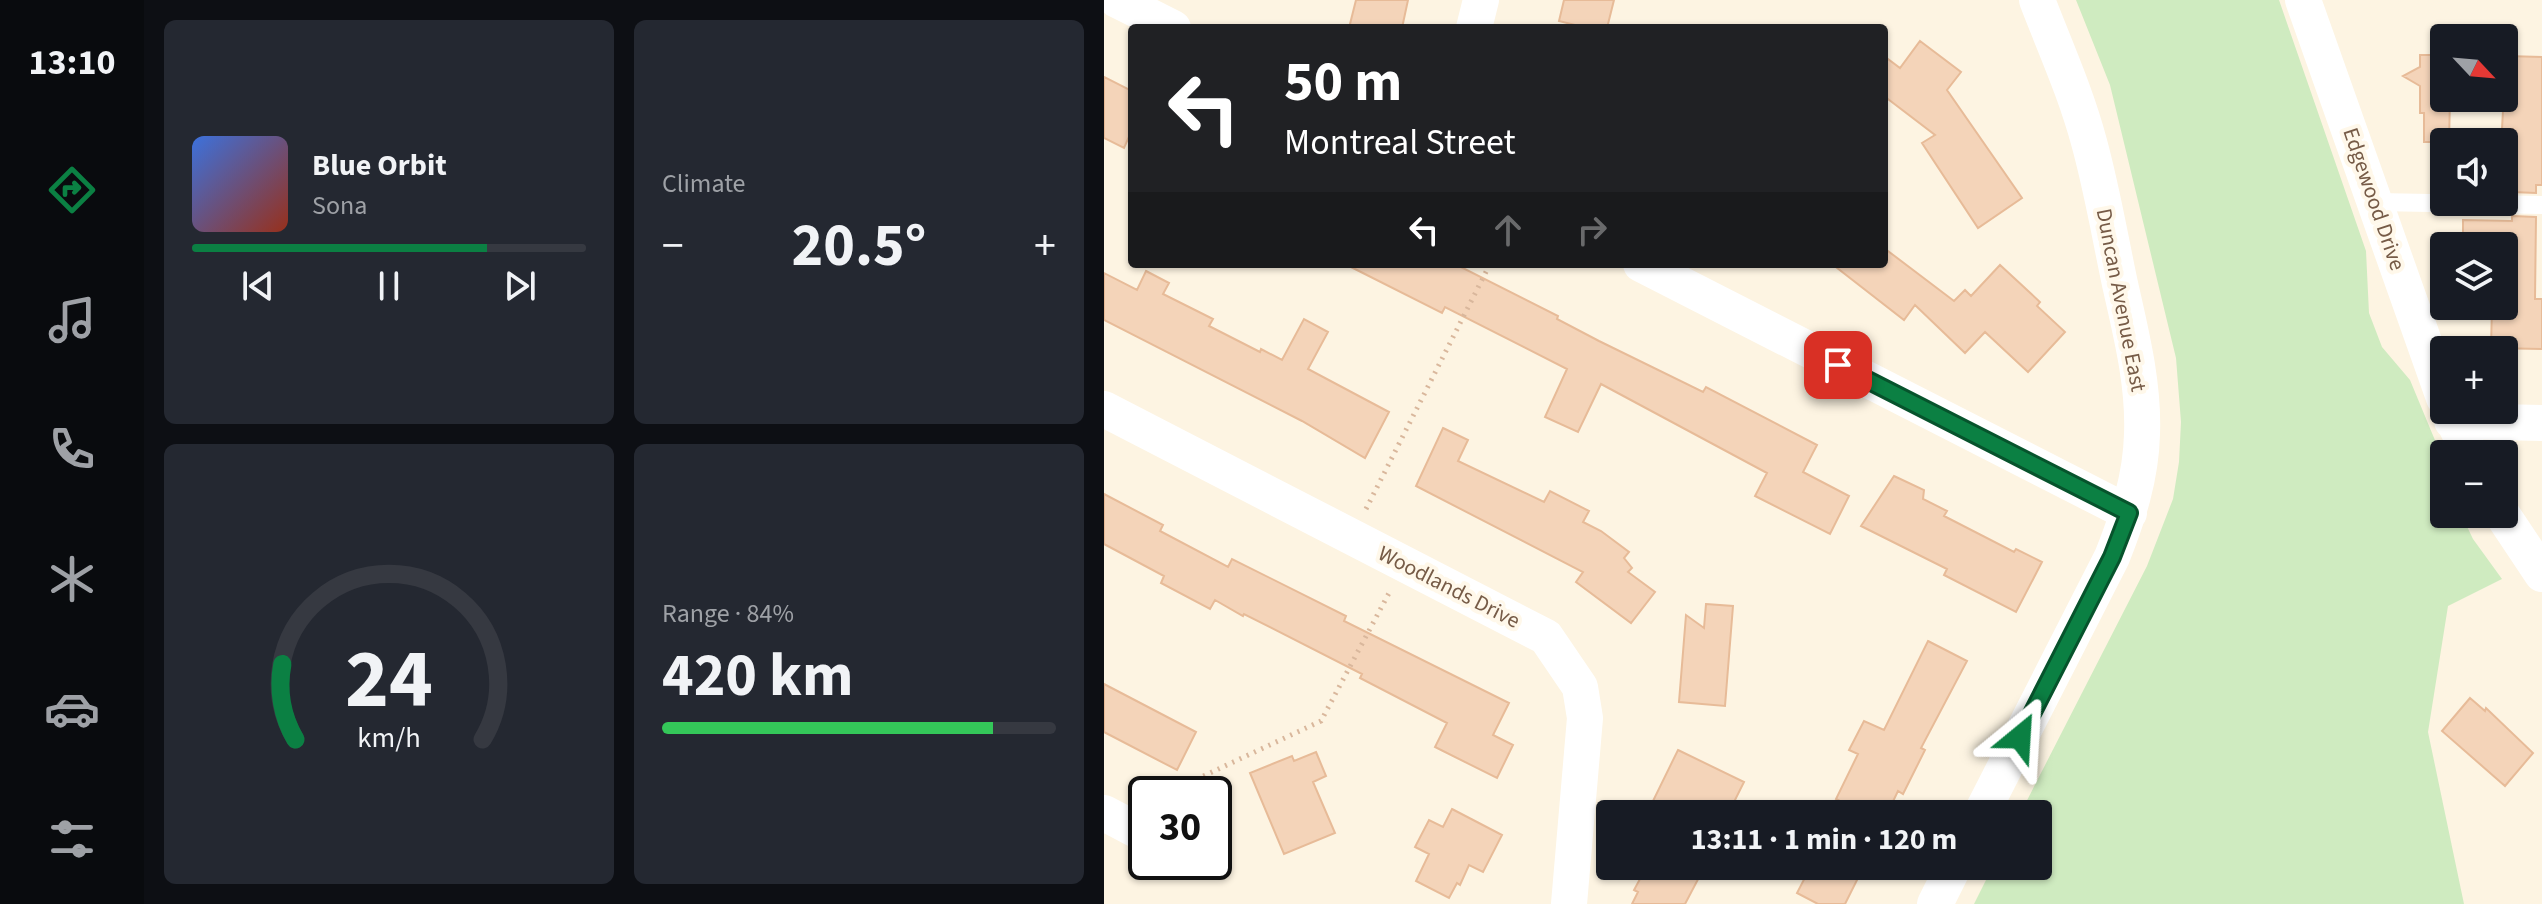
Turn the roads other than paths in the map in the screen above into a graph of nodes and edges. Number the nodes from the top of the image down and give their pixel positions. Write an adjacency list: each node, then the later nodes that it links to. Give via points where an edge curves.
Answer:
1 (1117, 0): 5 (street)
2 (1481, 0): 6 (street)
3 (2037, 0): 14 (street, Duncan Avenue East, via 2090,144 2132,338 2142,434)
4 (2303, 0): 7 (street, Edgewood Drive)
5 (1165, 24)
6 (1475, 24)
7 (2375, 202): 8 (lane); 10 (street, Edgewood Drive)
8 (2542, 205)
9 (1649, 268): 14 (street)
10 (2430, 359)
11 (1104, 409): 21 (street, Woodlands Drive, via 1546,637 1580,687 1585,718)
12 (2518, 420): 13 (street)
13 (2542, 423)
14 (2129, 513): 17 (street, Duncan Avenue East, via 2112,557)
15 (2511, 528): 16 (street)
16 (2542, 574)
17 (1988, 800)
18 (1104, 813): 19 (street)
19 (1128, 826)
20 (1947, 880): 22 (street)
21 (1569, 904)
22 (1935, 904)

